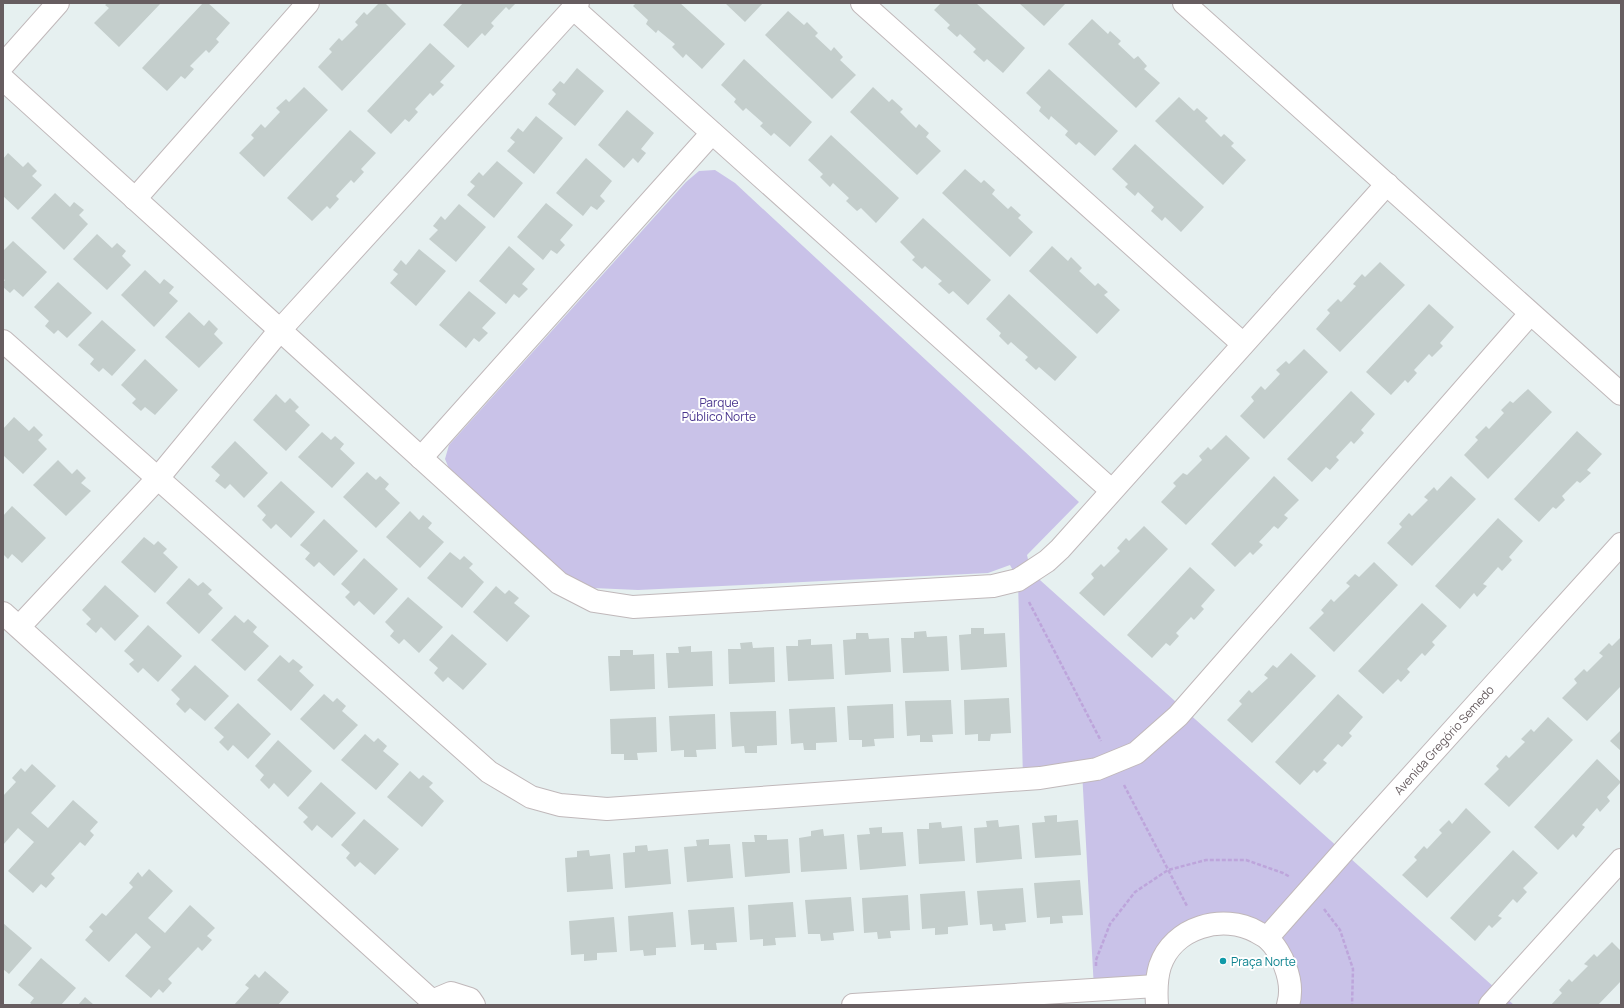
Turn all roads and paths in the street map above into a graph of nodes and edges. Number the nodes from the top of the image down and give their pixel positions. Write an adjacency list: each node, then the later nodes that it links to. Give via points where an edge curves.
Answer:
1 (58, 3): 6 (street)
2 (308, 3): 10 (street)
3 (862, 3): 14 (street)
4 (1184, 3): 9 (street)
5 (576, 6): 8 (street); 12 (street)
6 (3, 65)
7 (3, 80): 10 (street)
8 (712, 133): 16 (street); 18 (street)
9 (1387, 184): 11 (street); 14 (street)
10 (135, 199): 12 (street)
11 (1530, 314): 15 (street); 17 (street, via 1178,716 1136,753 1096,768 1040,778 607,809 560,805 531,797 489,772)
12 (280, 330): 16 (street); 17 (street)
13 (3, 340): 17 (street)
14 (1243, 344): 18 (street)
15 (1621, 394)
16 (421, 458): 18 (street, via 559,582 594,601 633,607 993,586 1018,580 1047,561)
17 (158, 478): 20 (street)
18 (1111, 490)
19 (1621, 544): 22 (street, Avenida Gregório Semedo)
20 (11, 620): 24 (street)
21 (1621, 860): 28 (street)
22 (1267, 938): 23 (street, via 1230,923 1208,924 1188,932 1172,946 1160,965); 27 (street, via 1282,957 1289,978)
23 (1156, 995): 26 (street)
24 (431, 1003): 25 (street, via 451,993 470,1000)
25 (474, 1005)
26 (853, 1005)
27 (1288, 1005)
28 (1490, 1005)

